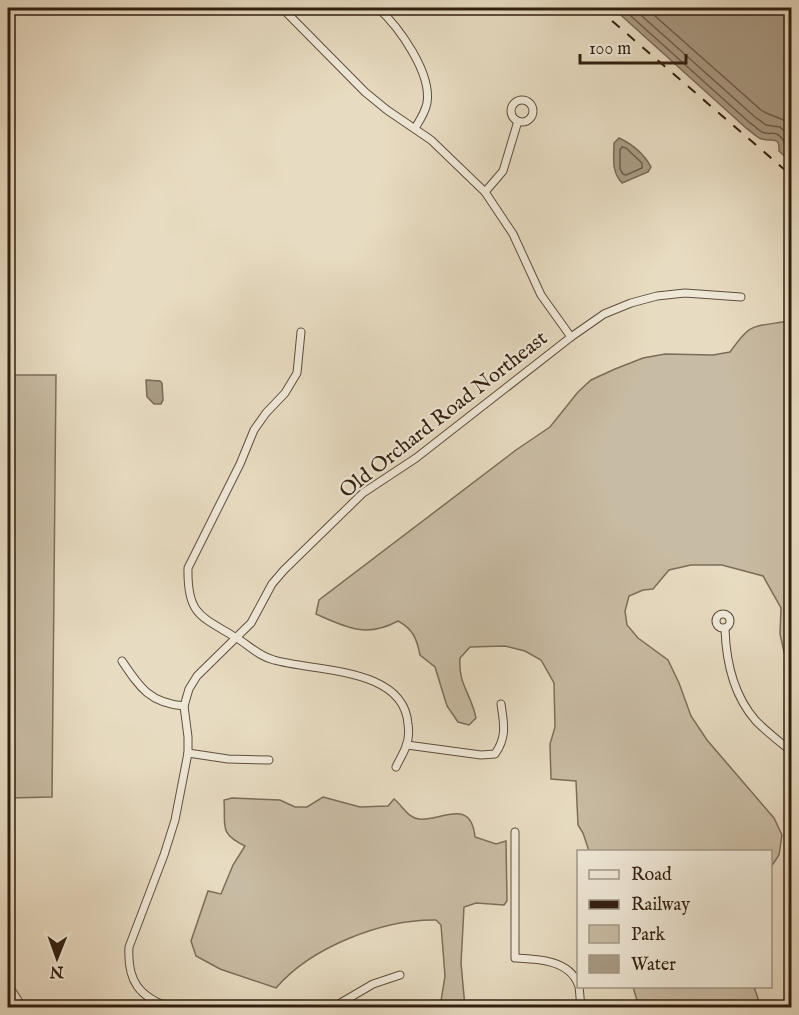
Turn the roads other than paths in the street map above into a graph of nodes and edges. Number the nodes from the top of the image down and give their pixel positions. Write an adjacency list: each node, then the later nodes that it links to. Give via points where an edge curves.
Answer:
1 (282, 8): 4 (street, via 365,92)
2 (378, 8): 4 (street, via 401,34 424,74 427,102)
3 (518, 121): 5 (street, via 503,171)
4 (415, 128): 5 (street)
5 (485, 192): 8 (street, via 513,234 541,295)
6 (741, 297): 8 (street, Old Orchard Road Northeast, via 685,293 657,296 604,314)
7 (301, 332): 10 (street, via 297,373 254,430 188,568 192,601 202,618)
8 (571, 337): 10 (street, Old Orchard Road Northeast, via 416,458 363,493 284,570)
9 (725, 628): 15 (street, via 729,667 745,705)
10 (237, 638): 13 (street, Old Orchard Road Northeast, via 197,676); 14 (street, via 256,653 274,660 376,680 393,691 403,704 408,717)
11 (122, 661): 13 (street, via 143,690 155,699)
12 (501, 704): 14 (street, via 503,743 495,754)
13 (184, 706): 16 (street, Old Orchard Road Northeast)
14 (407, 745): 18 (street)
15 (792, 752)
16 (188, 753): 17 (street); 24 (street, Old Orchard Road Northeast, via 175,820 129,947 128,961 137,987)
17 (269, 760)
18 (396, 767)
19 (515, 832): 21 (street, via 515,958 558,965)
20 (400, 975): 27 (street, via 373,984)
21 (577, 982)
22 (8, 985): 25 (street)
23 (579, 988): 28 (street)
24 (161, 1006): 26 (street, Old Orchard Road Northeast)
25 (23, 1008)
26 (171, 1008)
27 (332, 1008)
28 (581, 1008)

